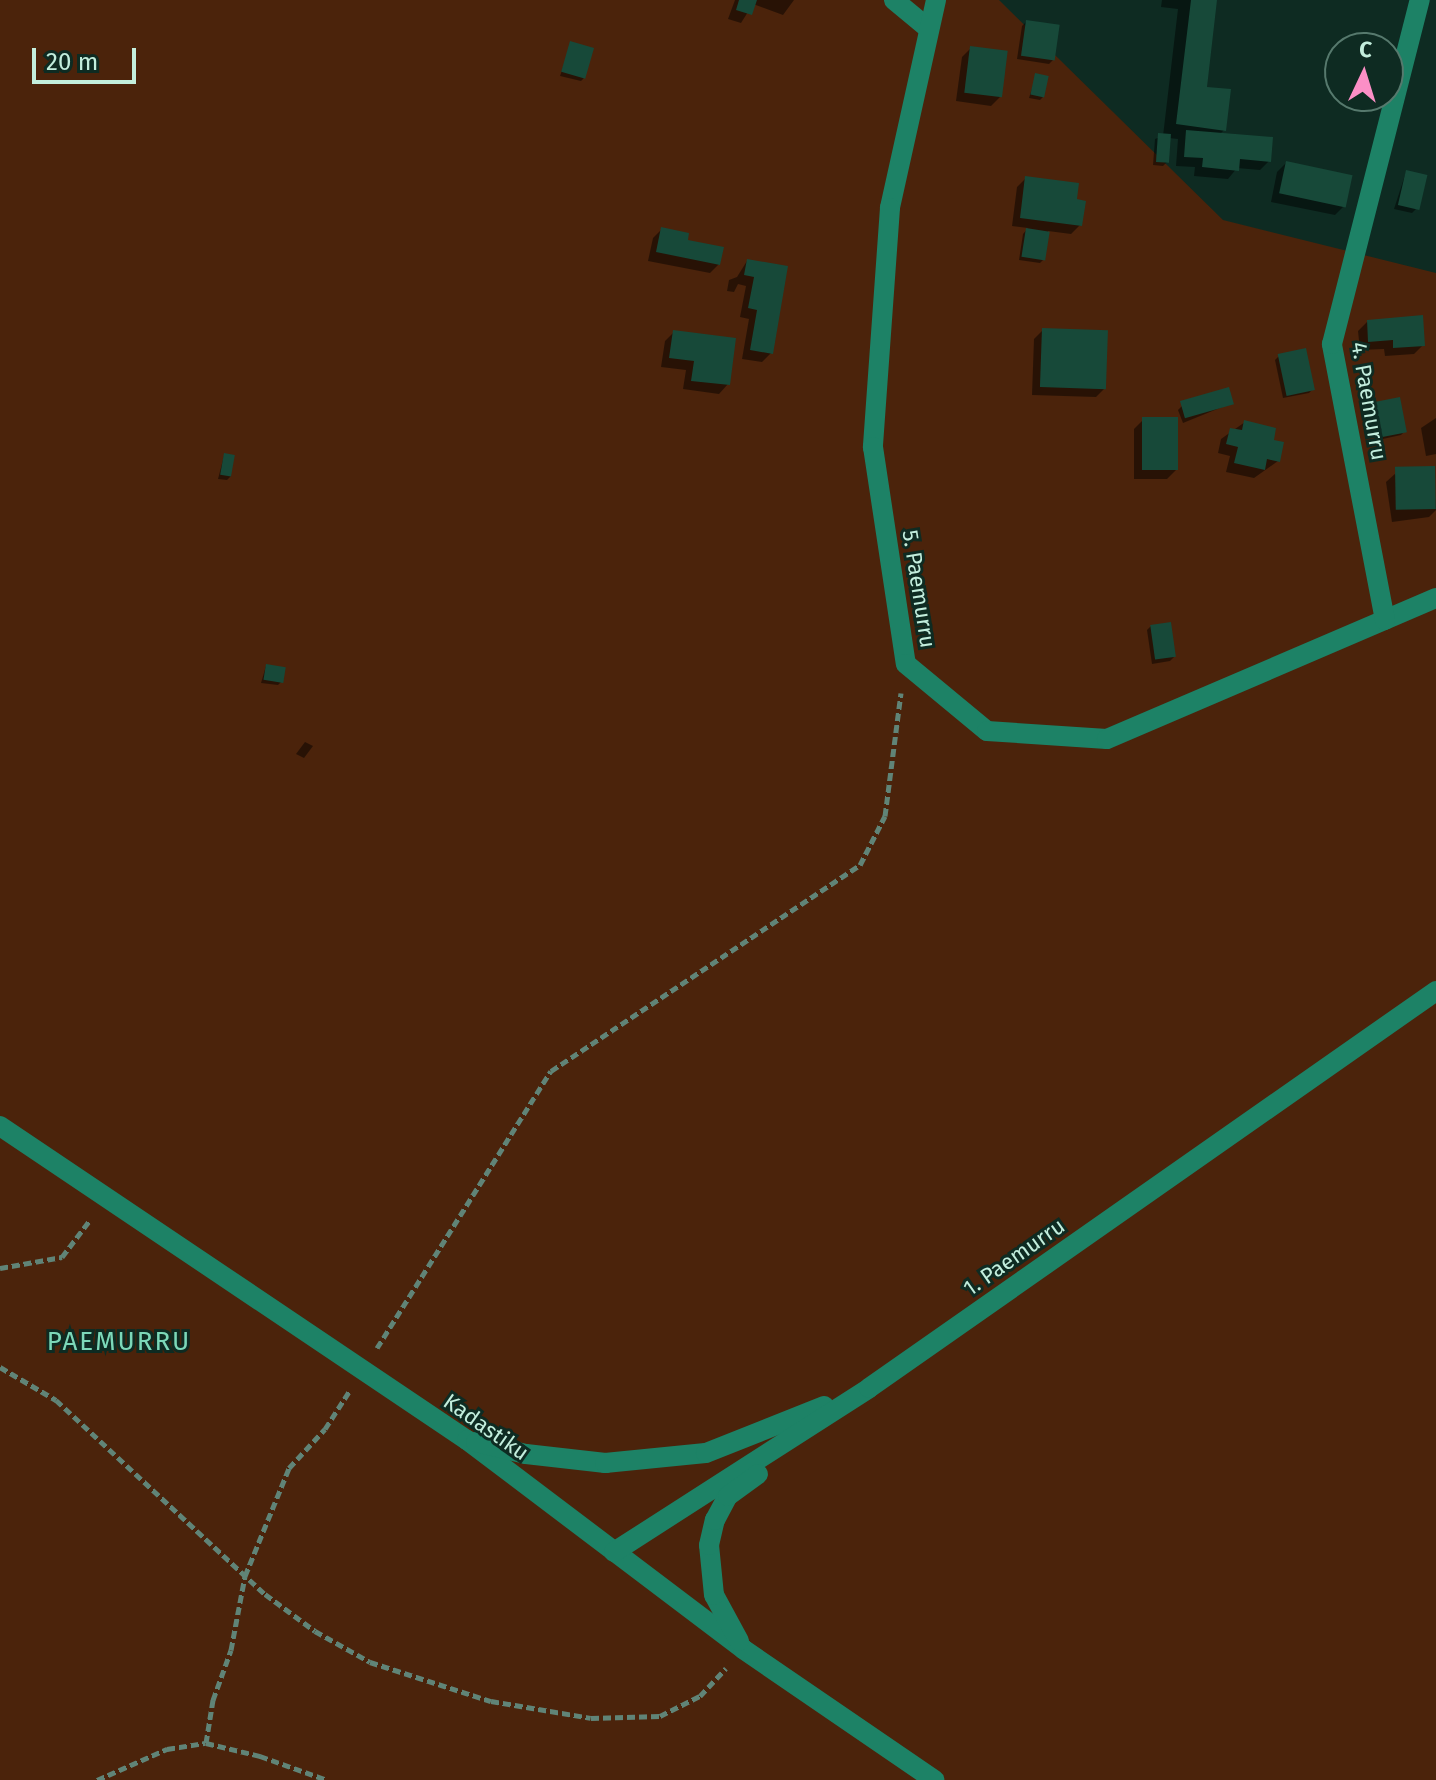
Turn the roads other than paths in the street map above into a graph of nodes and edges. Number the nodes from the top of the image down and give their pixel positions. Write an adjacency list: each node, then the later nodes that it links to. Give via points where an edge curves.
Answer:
1 (894, 0): 4 (street)
2 (936, 0): 4 (street, 5. Paemurru)
3 (1420, 0): 6 (street, 4. Paemurru, via 1332,344)
4 (929, 29): 6 (street, 5. Paemurru, via 890,208 873,447 906,664 987,731 1107,739)
5 (1436, 598): 6 (street)
6 (1385, 620)
7 (1436, 991): 9 (street, 1. Paemurru)
8 (0, 1126): 10 (street, Kadastiku)
9 (869, 1388): 10 (street, via 706,1453 605,1463 526,1454); 11 (street, 1. Paemurru); 12 (street, via 728,1496 715,1520 709,1545 714,1595)
10 (467, 1440): 11 (street, Kadastiku)
11 (614, 1552): 12 (street, Kadastiku)
12 (743, 1649): 13 (street, Kadastiku)
13 (934, 1780)

